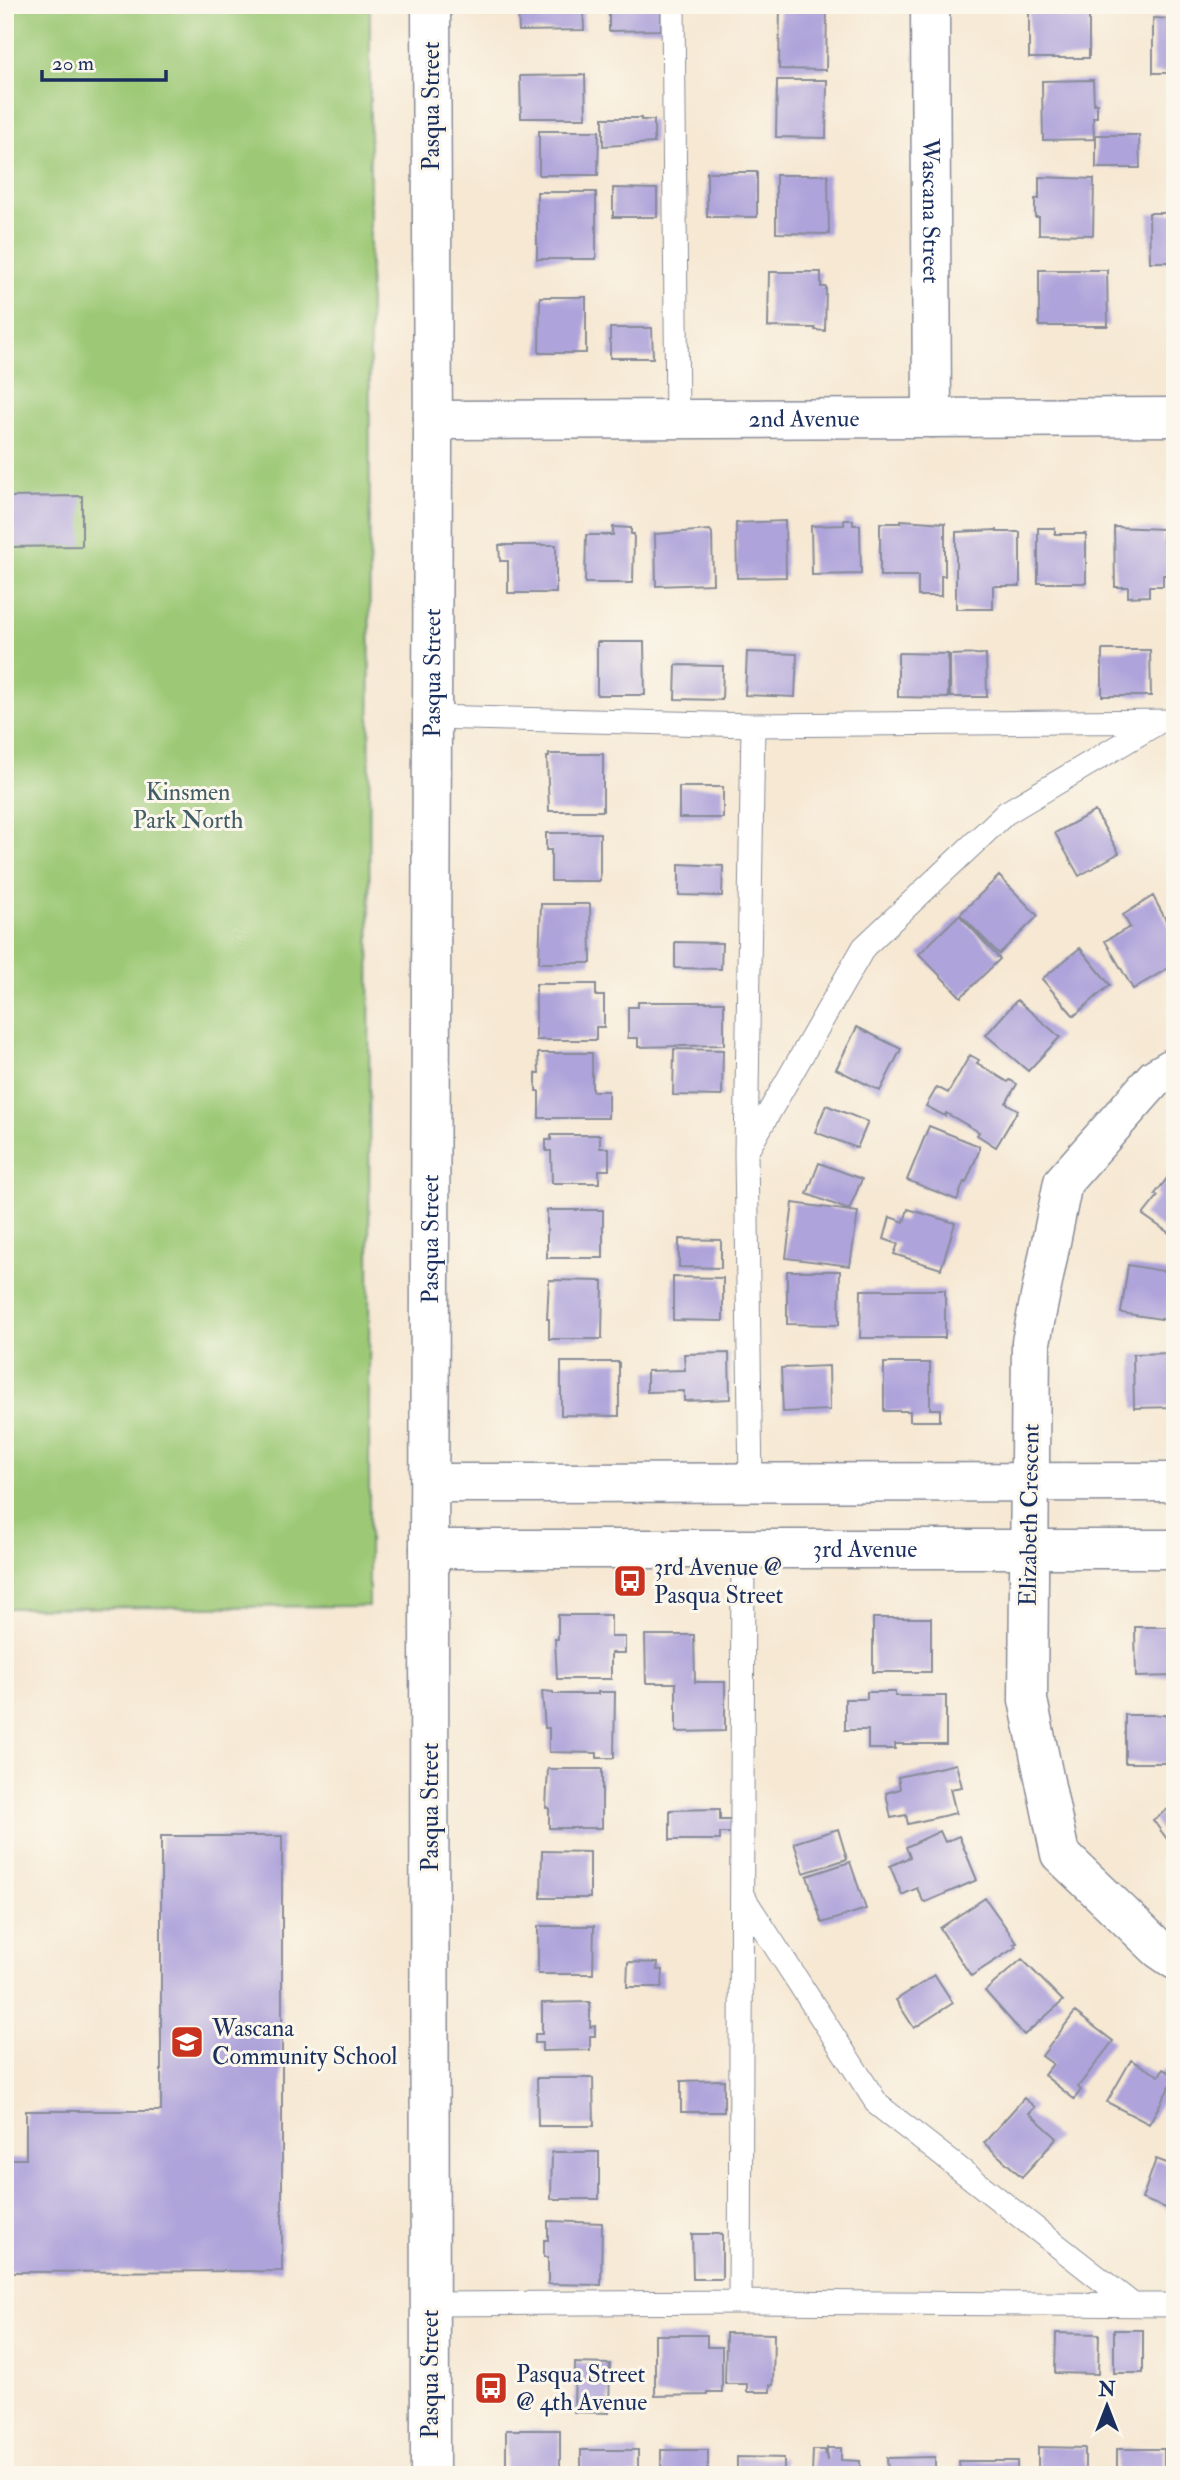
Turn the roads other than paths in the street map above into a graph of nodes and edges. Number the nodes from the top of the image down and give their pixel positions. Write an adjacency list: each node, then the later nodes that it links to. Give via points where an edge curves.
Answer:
1 (431, 5): 6 (street, Pasqua Street)
2 (673, 5): 7 (lane)
3 (930, 5): 5 (street, Wascana Street)
4 (1175, 417): 5 (street, 2nd Avenue)
5 (932, 418): 7 (street, 2nd Avenue)
6 (433, 420): 7 (street, 2nd Avenue); 8 (street, Pasqua Street)
7 (677, 420)
8 (431, 716): 10 (lane); 15 (street, Pasqua Street)
9 (1168, 721): 10 (lane); 12 (lane, via 1006,814 864,947)
10 (753, 725): 12 (lane)
11 (1175, 1066): 13 (street, Elizabeth Crescent, via 1155,1078 1063,1182 1031,1342)
12 (746, 1153): 16 (lane)
13 (1030, 1482): 14 (street); 16 (street); 19 (street, Elizabeth Crescent)
14 (1175, 1482)
15 (430, 1483): 16 (street); 17 (street, Pasqua Street)
16 (751, 1483)
17 (429, 1549): 18 (street, 3rd Avenue); 24 (street, Pasqua Street)
18 (744, 1549): 19 (street, 3rd Avenue); 21 (lane)
19 (1029, 1549): 20 (street, 3rd Avenue); 22 (street, Elizabeth Crescent, via 1027,1700 1060,1854)
20 (1175, 1549)
21 (742, 1895): 23 (lane); 25 (lane, via 878,2105)
22 (1175, 1960)
23 (740, 2302): 24 (lane); 25 (lane)
24 (431, 2304): 27 (street, Pasqua Street)
25 (1132, 2304): 26 (lane)
26 (1175, 2305)
27 (430, 2475)

